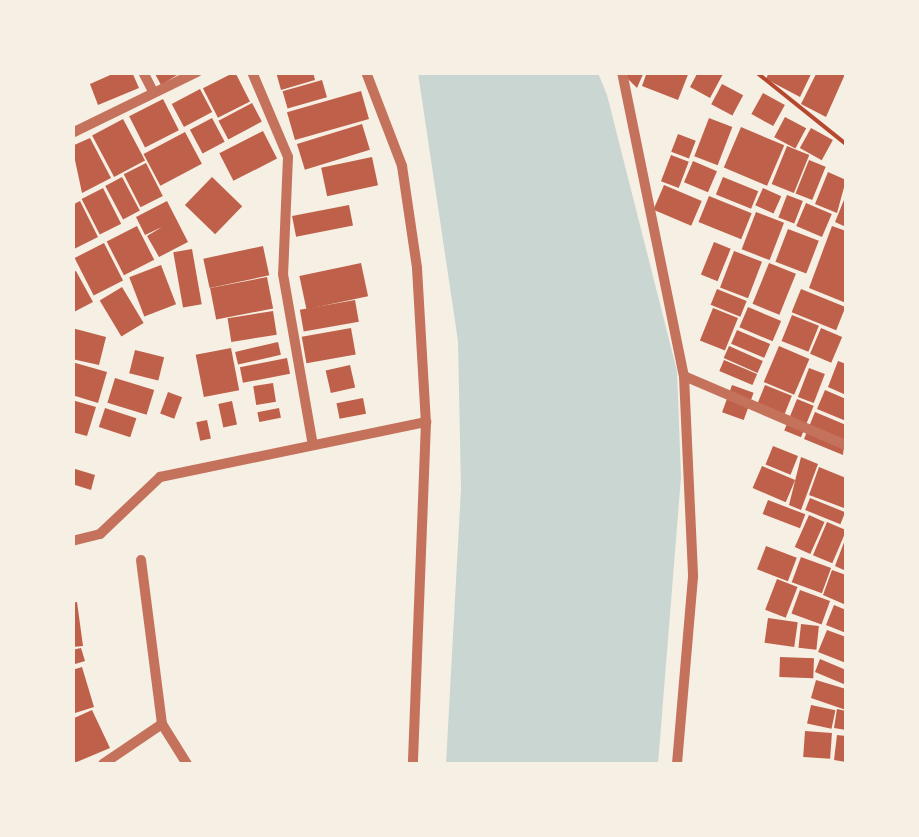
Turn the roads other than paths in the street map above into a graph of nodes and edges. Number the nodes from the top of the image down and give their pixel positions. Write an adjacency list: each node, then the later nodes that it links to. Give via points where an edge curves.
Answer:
1 (142, 72): 6 (street)
2 (196, 72): 6 (street)
3 (252, 72): 10 (street, via 288,157 283,274)
4 (366, 72): 9 (street, via 409,202)
5 (622, 72): 8 (street)
6 (153, 92): 7 (street)
7 (72, 133)
8 (684, 376): 11 (street); 18 (street, via 693,577)
9 (426, 422): 10 (street); 17 (street)
10 (312, 440): 12 (street, via 160,478 100,534)
11 (846, 445)
12 (72, 541)
13 (141, 560): 14 (street)
14 (162, 724): 15 (street); 16 (street)
15 (103, 764)
16 (187, 764)
17 (413, 764)
18 (678, 764)

